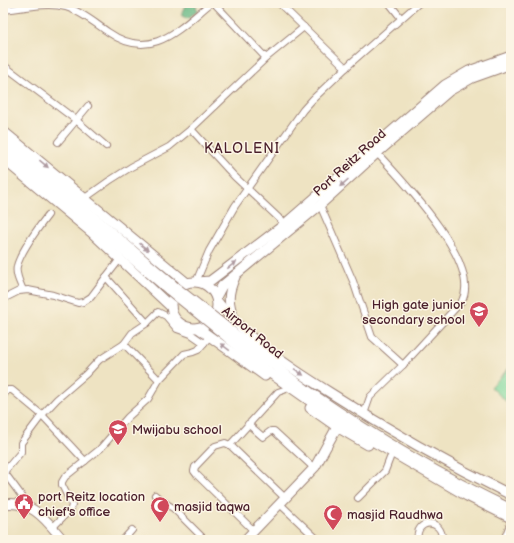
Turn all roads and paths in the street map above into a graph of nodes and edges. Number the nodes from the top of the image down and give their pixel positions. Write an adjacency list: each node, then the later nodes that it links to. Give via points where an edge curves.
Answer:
1 (211, 3): 6 (street, via 167,38 136,44 117,38 68,8 54,5)
2 (214, 3): 10 (street)
3 (279, 3): 8 (street)
4 (389, 3): 7 (street)
5 (419, 3): 7 (street)
6 (3, 10)
7 (401, 18): 13 (street)
8 (304, 27): 10 (street); 13 (street)
9 (511, 56): 29 (main road, via 469,71 445,85)
10 (266, 58): 16 (street)
11 (511, 64): 22 (main road, Port Reitz Road, via 472,78 449,91)
12 (3, 65): 15 (street)
13 (346, 68): 25 (street, via 303,110)
14 (88, 106): 15 (street)
15 (76, 120): 19 (street); 20 (street)
16 (191, 129): 25 (street); 26 (street, via 169,147 125,171)
17 (3, 130): 26 (main road, one-way to 26)
18 (3, 140): 23 (main road, Airport Road)
19 (58, 142)
20 (106, 146)
21 (3, 148): 23 (main road, Airport Road)
22 (377, 153): 27 (main road, Port Reitz Road, one-way to 27); 44 (street, via 454,248 463,269 467,288 462,302)
23 (19, 157): 50 (main road, Airport Road, bridge, via 168,290 255,361)
24 (3, 159): 30 (main road)
25 (247, 188): 29 (street); 33 (street, via 208,251)
26 (85, 198): 33 (main road, one-way to 33)
27 (320, 205): 31 (main road, Port Reitz Road); 44 (street, via 353,281 372,338)
28 (48, 216): 34 (street, via 27,245 17,266)
29 (285, 224): 33 (main road, one-way to 29, via 210,281)
30 (120, 259): 32 (street); 37 (main road)
31 (235, 275): 36 (main road, Port Reitz Road, via 222,286); 38 (main road, via 229,290)
32 (106, 277): 34 (street, via 88,300 78,303 53,295); 39 (street)
33 (194, 283): 36 (main road, via 210,289); 37 (main road, via 180,287 175,292)
34 (22, 290): 35 (street)
35 (3, 299)
36 (216, 299): 38 (main road); 40 (main road, via 217,309 214,317 206,326)
37 (171, 307): 40 (main road, via 179,323 190,328)
38 (234, 321): 48 (main road, one-way to 48, via 275,356)
39 (147, 323): 42 (street, via 158,312 166,316 176,329 191,334); 43 (street, via 132,333)
40 (198, 328): 41 (main road)
41 (210, 336): 42 (street); 46 (main road, one-way to 41)
42 (204, 343): 45 (street, via 198,350 184,354)
43 (124, 344): 45 (street); 49 (street, via 100,360)
44 (403, 365): 48 (street, via 370,397)
45 (159, 380): 54 (street, via 148,399)
46 (284, 390): 50 (main road); 51 (street, via 278,392)
47 (3, 395): 49 (street, via 12,390)
48 (364, 414): 59 (main road, via 425,451); 62 (main road, via 365,422)
49 (42, 415): 54 (street); 57 (street, via 21,443 21,452)
50 (337, 419): 53 (main road); 55 (main road, Airport Road); 56 (main road); 65 (main road, Airport Road, via 390,444)
51 (248, 424): 52 (street); 56 (street, via 263,437 274,431)
52 (230, 445): 61 (street); 70 (street, via 225,443 215,446 194,471)
53 (390, 458): 55 (main road); 60 (street, via 386,471)
54 (85, 461): 68 (street, via 62,482 72,505)
55 (411, 464): 66 (main road, Airport Road)
56 (314, 468): 61 (main road)
57 (3, 473): 64 (street)
58 (155, 495): 73 (street, via 173,508)
59 (511, 495)
60 (358, 498)
61 (282, 501): 70 (main road); 75 (street)
62 (511, 502)
63 (3, 504): 64 (main road)
64 (27, 506): 68 (main road, via 40,514)
65 (511, 510)
66 (511, 518)
67 (511, 522): 78 (street)
68 (52, 528): 71 (main road)
69 (132, 530): 72 (street)
70 (254, 531): 74 (main road)
71 (63, 540)
72 (124, 540)
73 (205, 540)
74 (245, 540)
75 (318, 540)
76 (418, 540): 77 (street, via 417,535 421,527 431,524 441,530)
77 (442, 540)
78 (504, 540)

